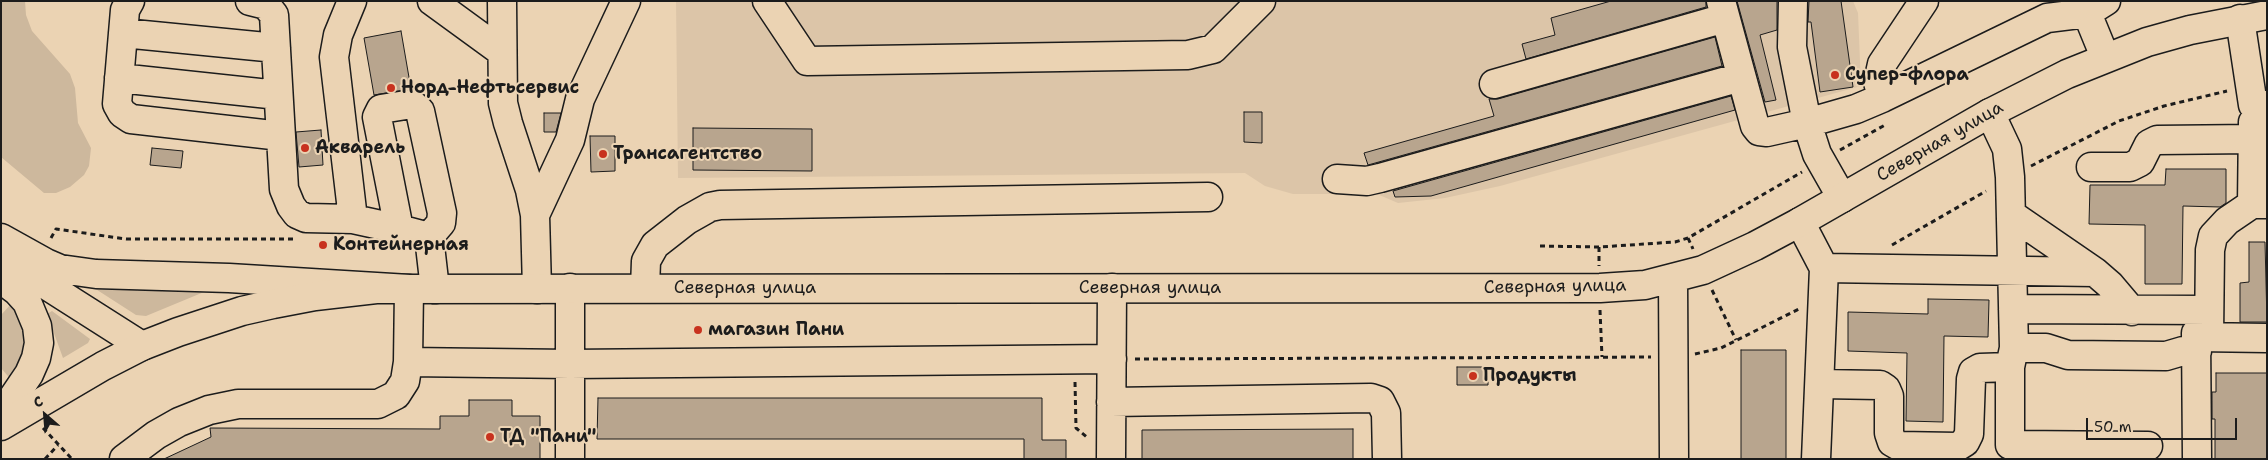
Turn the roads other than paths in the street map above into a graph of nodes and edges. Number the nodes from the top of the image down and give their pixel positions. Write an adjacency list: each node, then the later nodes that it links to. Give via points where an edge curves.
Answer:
1 (130, 1): 15 (main road, via 125,10)
2 (250, 1): 16 (main road, via 266,5 274,15)
3 (352, 1): 36 (main road, via 338,35 334,57)
4 (432, 1): 17 (main road)
5 (502, 1): 17 (main road)
6 (626, 1): 34 (main road, via 580,98 570,140)
7 (767, 1): 8 (main road, via 807,61 1188,55 1213,49)
8 (1260, 1)
9 (1793, 1): 26 (main road, via 1792,47)
10 (1924, 1): 23 (main road, via 1882,64 1878,82)
11 (2097, 7): 13 (main road); 18 (main road)
12 (1723, 10): 19 (main road); 21 (main road)
13 (2042, 10): 23 (main road)
14 (2254, 17): 18 (main road, Северная улица, via 2147,42); 24 (main road)
15 (123, 33): 16 (main road); 20 (main road)
16 (276, 48): 22 (main road)
17 (502, 52): 34 (main road, via 503,103)
18 (2105, 58): 25 (main road, Северная улица)
19 (1741, 76): 26 (main road, via 1752,119 1760,130 1767,132); 30 (main road, via 1380,178)
20 (119, 78): 22 (main road); 27 (main road, via 117,104 131,119)
21 (1494, 84)
22 (278, 95): 27 (main road)
23 (1882, 98): 26 (main road)
24 (2260, 105): 28 (main road)
25 (1990, 113): 32 (main road, Северная улица); 35 (main road, via 2007,148)
26 (1807, 123): 32 (main road, via 1817,154)
27 (281, 136): 36 (main road, via 284,189 297,214 306,218)
28 (2253, 139): 29 (main road, via 2157,140 2149,144 2140,162 2130,167); 33 (main road)
29 (2091, 167)
30 (1337, 180)
31 (1208, 197): 48 (main road, via 720,205 687,220 655,246 646,261)
32 (1842, 198): 37 (main road, Северная улица)
33 (2260, 204): 53 (main road, via 2227,221 2213,236)
34 (535, 215): 51 (main road)
35 (2012, 215): 43 (main road); 44 (main road)
36 (353, 220): 38 (main road)
37 (1800, 222): 42 (main road); 45 (main road, Северная улица, via 1703,270)
38 (399, 229): 39 (main road); 39 (main road, via 377,117 381,109 412,104 420,110 442,213 441,223)
39 (429, 237): 50 (main road)
40 (1, 238): 50 (main road, via 37,260 60,269 96,274)
41 (1, 256): 57 (main road)
42 (1824, 268): 43 (main road); 62 (main road)
43 (2012, 271): 44 (main road); 52 (main road)
44 (2095, 272): 54 (main road)
45 (1673, 278): 49 (main road, Северная улица, via 1618,288); 72 (main road)
46 (1, 279): 64 (main road, via 17,290 26,302 37,326 39,343 29,374)
47 (570, 288): 48 (main road, Северная улица); 51 (main road, Северная улица); 61 (main road)
48 (645, 288): 49 (main road, Северная улица)
49 (1112, 288): 59 (main road)
50 (422, 289): 51 (main road, Северная улица); 57 (main road, Северная улица, via 368,290 273,304 214,320); 60 (main road)
51 (537, 289)
52 (2013, 310): 54 (main road); 58 (main road)
53 (2203, 310): 54 (main road); 56 (main road)
54 (2132, 311)
55 (2267, 338): 56 (main road)
56 (2201, 342): 58 (main road, via 2166,356 2068,355 2046,348); 74 (main road)
57 (142, 346): 65 (main road, Северная улица)
58 (2012, 357): 62 (main road, via 1973,372 1969,434 1965,442 1957,446 1899,446 1892,442 1886,389 1880,385); 68 (main road, via 2010,445)
59 (1112, 359): 61 (main road); 63 (main road)
60 (408, 362): 61 (main road); 69 (main road, via 405,381 396,395 378,404 238,404 209,410 156,434)
61 (570, 364): 70 (main road)
62 (1820, 384): 73 (main road)
63 (1112, 402): 67 (main road); 71 (main road, via 1371,398 1380,401 1386,413)
64 (1, 415)
65 (1, 426)
66 (2148, 446): 68 (main road)
67 (1103, 451)
68 (2096, 452)
69 (124, 459)
70 (570, 459)
71 (1387, 459)
72 (1674, 459)
73 (1816, 459)
74 (2197, 459)

